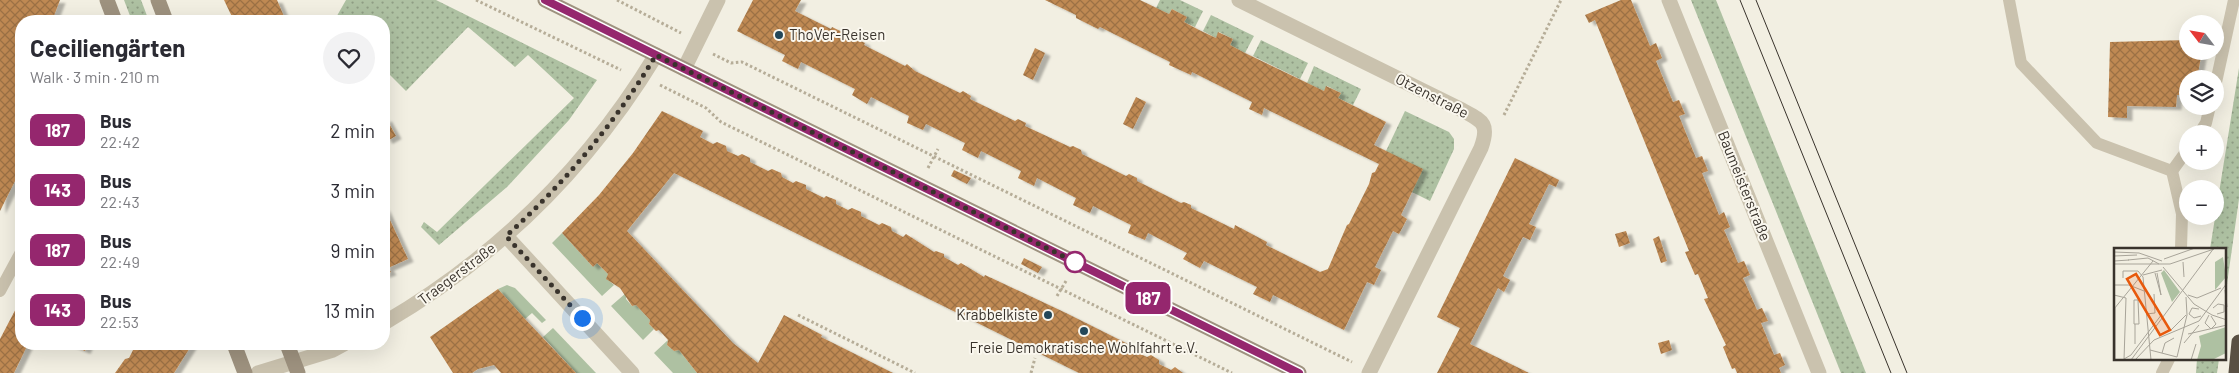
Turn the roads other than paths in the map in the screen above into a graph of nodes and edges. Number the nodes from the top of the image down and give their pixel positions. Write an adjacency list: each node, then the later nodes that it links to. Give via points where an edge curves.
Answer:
1 (107, 0): 9 (street)
2 (158, 0): 10 (street)
3 (544, 0): 11 (street)
4 (718, 0): 12 (street)
5 (1239, 0): 31 (street, Otzenstraße, via 1462,110 1479,119 1484,126 1481,148)
6 (1669, 0): 32 (street, Baumeisterstraße)
7 (2009, 0): 15 (lane, via 2022,63 2097,143)
8 (2234, 0): 13 (lane)
9 (113, 15)
10 (164, 15)
11 (656, 55): 12 (street); 16 (street, Traegerstraße, via 602,134 550,194)
12 (684, 69): 30 (street)
13 (2219, 70)
14 (2179, 161): 15 (lane)
15 (2172, 171): 17 (lane, via 2182,214)
16 (506, 236): 20 (street, Traegerstraße, via 449,282); 29 (street)
17 (2181, 248)
18 (15, 272): 19 (lane)
19 (0, 291)
20 (390, 319)
21 (2239, 342): 34 (highway)
22 (236, 350): 27 (street)
23 (289, 350): 26 (street)
24 (333, 350): 26 (street)
25 (2169, 360): 33 (lane)
26 (296, 367): 28 (street)
27 (245, 373)
28 (258, 373)
29 (632, 373)
30 (1299, 373)
31 (1369, 373)
32 (1819, 373)
33 (2162, 373)
34 (2236, 373)

